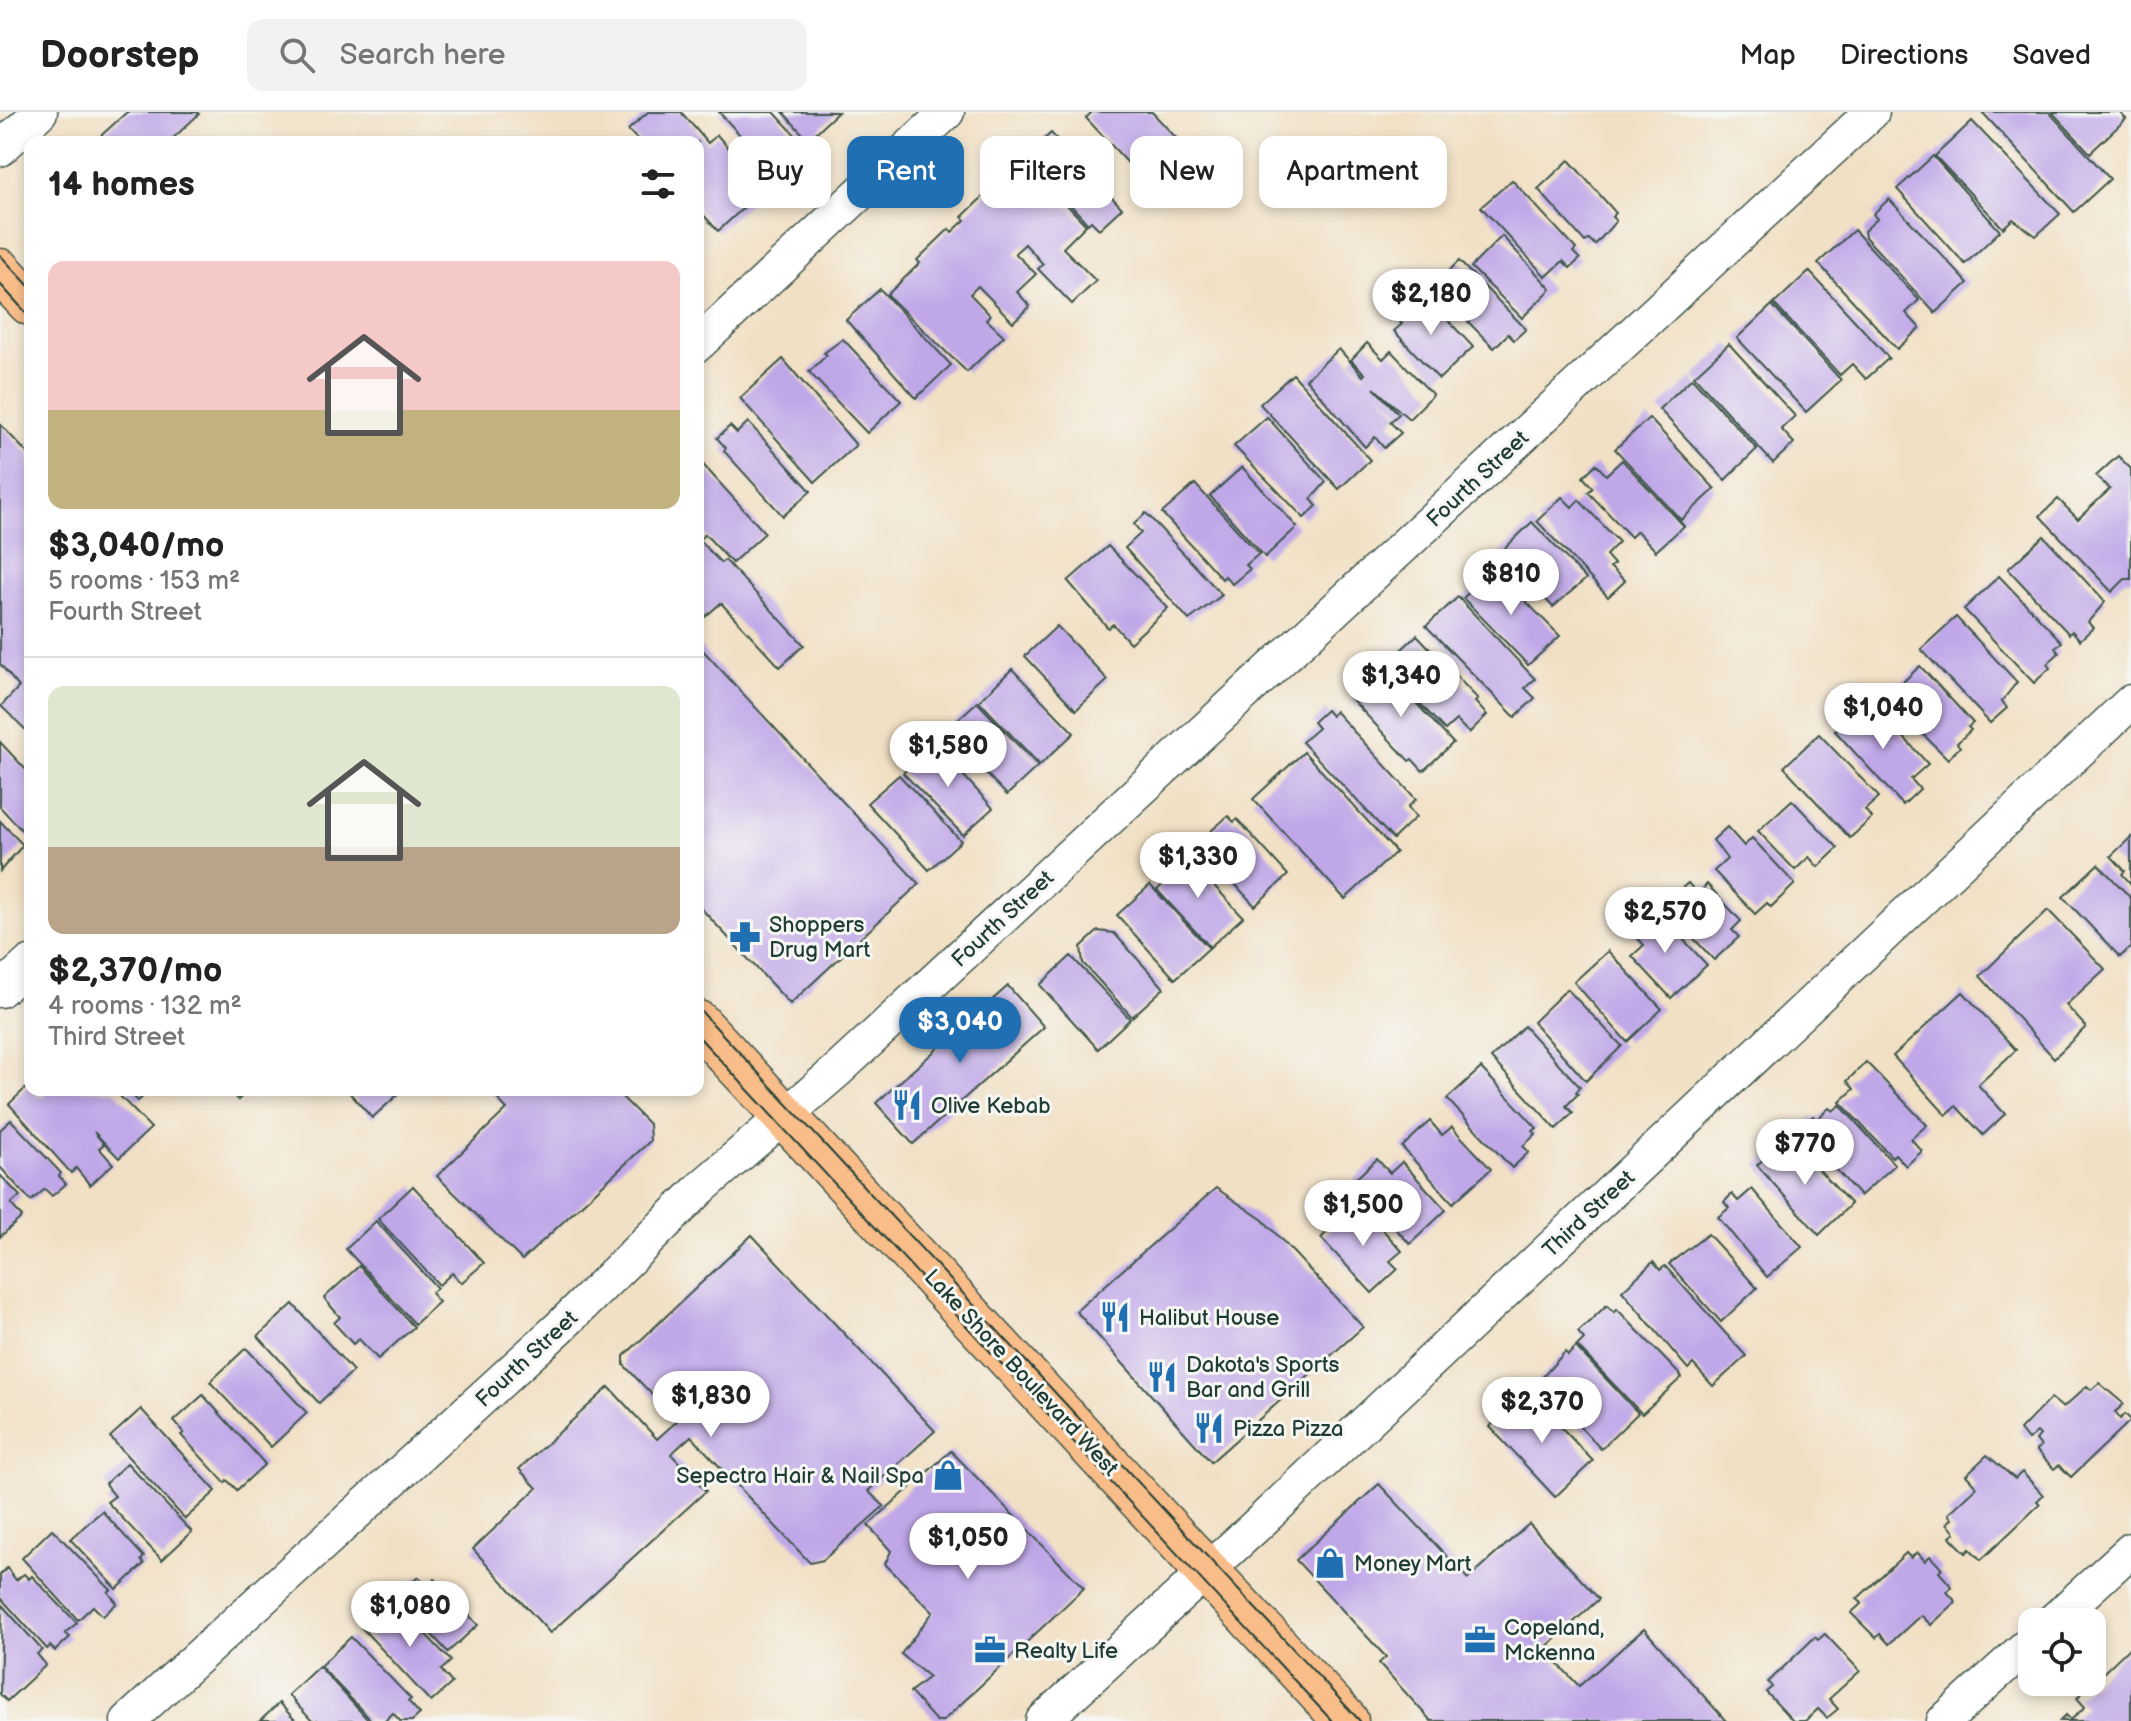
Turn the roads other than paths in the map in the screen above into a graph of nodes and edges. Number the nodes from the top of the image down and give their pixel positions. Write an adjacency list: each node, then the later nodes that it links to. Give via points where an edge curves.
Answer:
1 (40, 112): 4 (street)
2 (947, 112): 7 (street)
3 (1872, 112): 12 (street, Fourth Street)
4 (0, 149)
5 (0, 271): 6 (main road)
6 (24, 297)
7 (704, 338)
8 (2131, 702): 14 (street, Third Street)
9 (24, 968): 10 (street)
10 (0, 990)
11 (704, 1029): 12 (main road, Lake Shore Boulevard West)
12 (786, 1118): 14 (main road, Lake Shore Boulevard West); 17 (street, Fourth Street, via 702,1187 559,1328)
13 (2131, 1550): 15 (street)
14 (1206, 1571): 18 (street, Third Street); 19 (main road, Lake Shore Boulevard West)
15 (2067, 1608)
16 (2018, 1654): 20 (street)
17 (128, 1721)
18 (1043, 1721)
19 (1346, 1721)
20 (1944, 1721)

